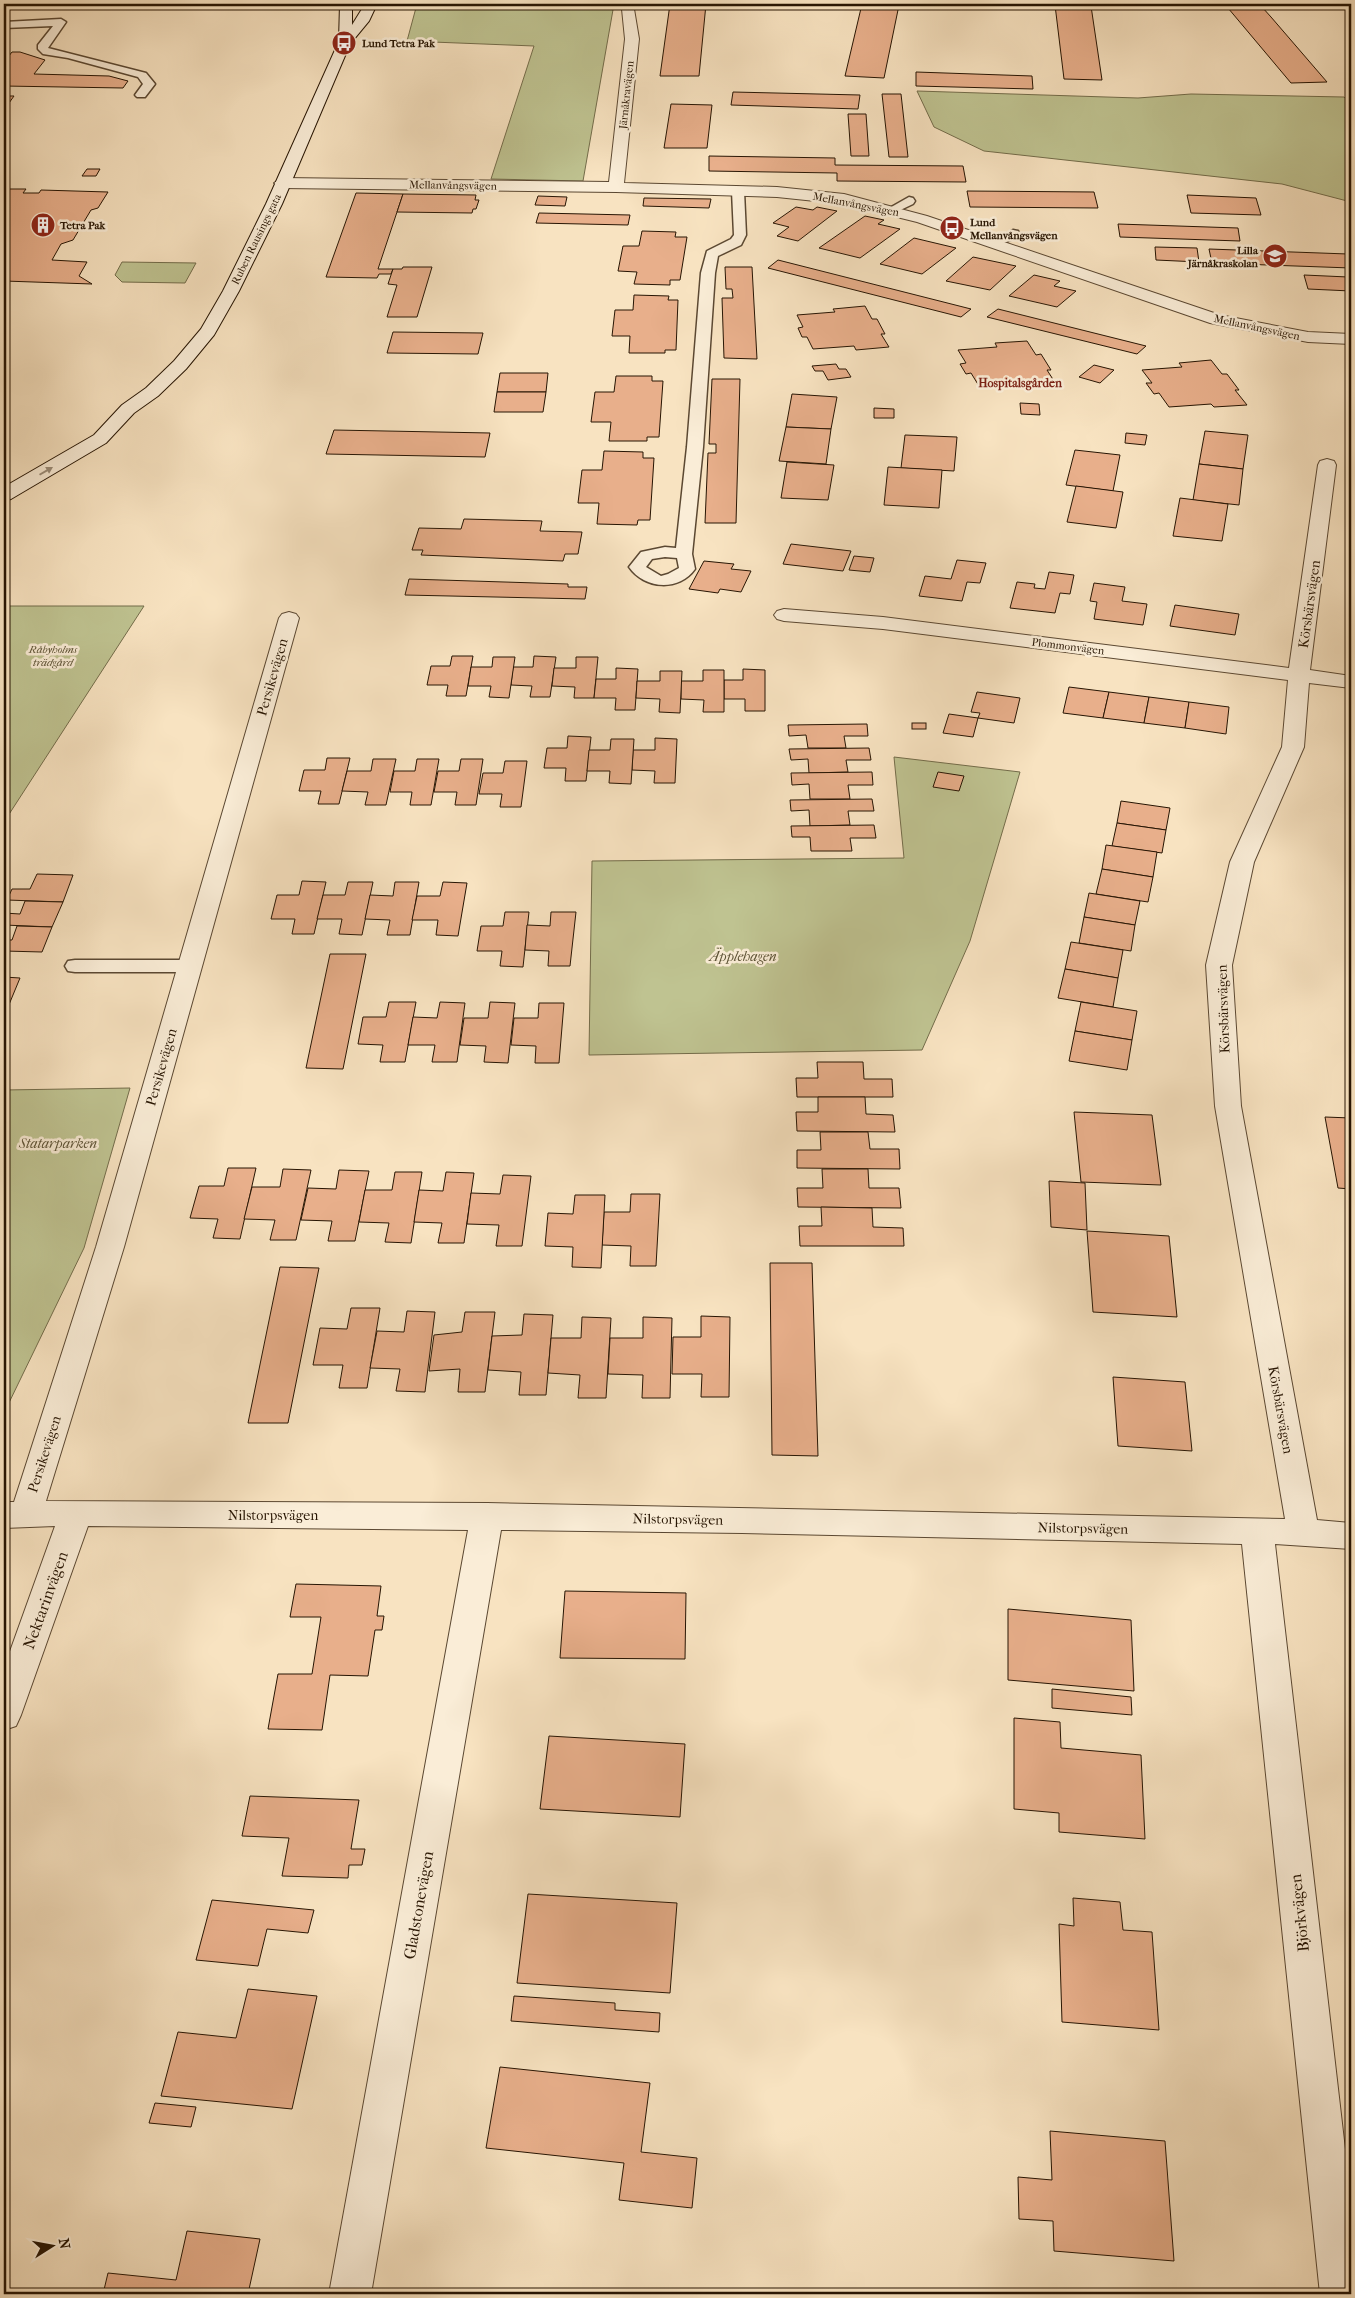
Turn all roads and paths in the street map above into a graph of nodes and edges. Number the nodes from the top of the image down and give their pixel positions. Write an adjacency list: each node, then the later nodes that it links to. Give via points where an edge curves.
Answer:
1 (346, 4): 5 (street, Ruben Rausings gata)
2 (371, 4): 5 (street, Ruben Rausings gata, via 362,21)
3 (630, 4): 8 (street, Järnåkravägen, via 632,39)
4 (4, 25): 6 (lane, via 61,22 43,49 142,75 149,84)
5 (344, 42): 7 (street, Ruben Rausings gata)
6 (141, 95)
7 (282, 183): 8 (street, Mellanvångsvägen); 15 (street, Ruben Rausings gata, via 231,291 208,330 180,365 152,392)
8 (616, 187): 9 (street, Mellanvångsvägen)
9 (738, 191): 11 (street, Mellanvångsvägen, via 825,196); 19 (lane, via 740,235 736,242 712,254 708,273)
10 (909, 201): 11 (lane)
11 (892, 210): 13 (street, Mellanvångsvägen)
12 (1013, 234): 13 (lane)
13 (994, 243): 14 (street, Mellanvångsvägen, via 1240,325 1308,337)
14 (1351, 339)
15 (128, 409): 16 (street, Ruben Rausings gata); 18 (street, Ruben Rausings gata, one-way to 15, via 100,439)
16 (46, 450)
17 (1327, 466): 22 (street, Körsbärsvägen)
18 (4, 495)
19 (684, 554)
20 (784, 615): 22 (street, Plommonvägen, via 875,622)
21 (289, 618): 25 (street, Persikevägen)
22 (1299, 674): 23 (street, Plommonvägen); 30 (street, Körsbärsvägen, via 1293,748 1242,862 1219,966 1228,1106)
23 (1351, 682)
24 (75, 966): 25 (lane)
25 (190, 966): 27 (street, Persikevägen, via 110,1246)
26 (76, 1513): 27 (street, Nilstorpsvägen); 28 (street, Nilstorpsvägen); 32 (street, Nektarinvägen)
27 (15, 1514)
28 (487, 1516): 29 (street, Nilstorpsvägen); 33 (street, Gladstonevägen)
29 (1257, 1531): 30 (street, Nilstorpsvägen); 34 (street, Björkvägen)
30 (1303, 1532): 31 (street, Nilstorpsvägen)
31 (1351, 1536)
32 (4, 1715)
33 (350, 2294)
34 (1340, 2294)

